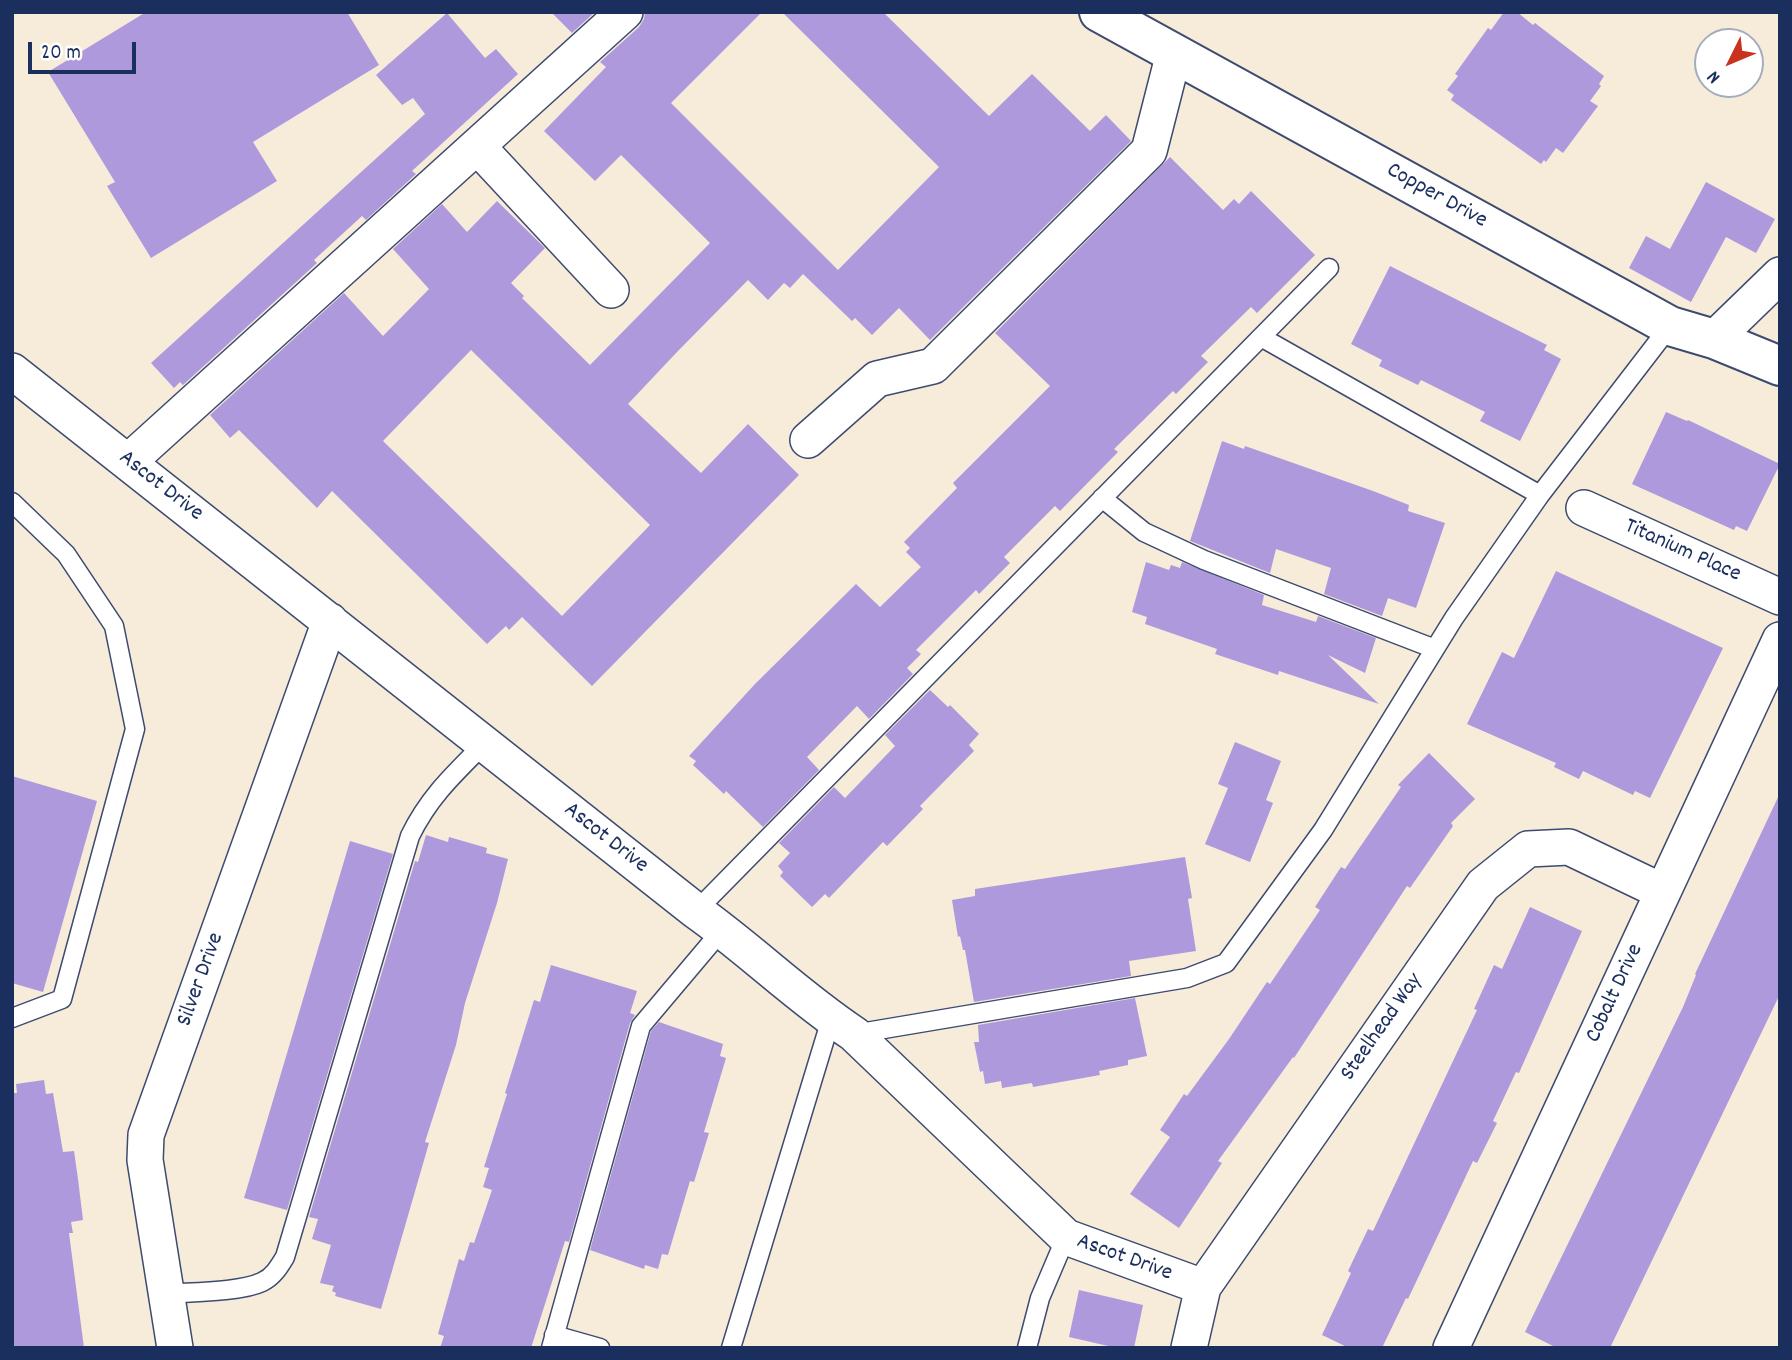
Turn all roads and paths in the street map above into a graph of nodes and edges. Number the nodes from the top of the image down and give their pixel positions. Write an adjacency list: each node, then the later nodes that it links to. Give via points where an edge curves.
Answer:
1 (625, 12): 4 (street)
2 (1099, 12): 3 (street, Copper Drive)
3 (1174, 53): 8 (street, Copper Drive); 13 (street, via 1149,151 933,366 877,379)
4 (477, 146): 7 (street); 14 (street)
5 (1329, 268): 9 (lane)
6 (1780, 275): 10 (street)
7 (611, 290)
8 (1670, 326): 10 (street, Copper Drive); 15 (lane)
9 (1261, 337): 15 (lane); 16 (lane)
10 (1714, 339): 11 (street, Copper Drive)
11 (1780, 366)
12 (12, 371): 14 (street, Ascot Drive)
13 (807, 440)
14 (128, 461): 20 (street, Ascot Drive)
15 (1540, 495): 22 (lane)
16 (1102, 498): 22 (lane, via 1144,532 1204,560); 25 (lane)
17 (12, 502): 26 (lane, via 66,554 114,626 135,729 62,999)
18 (1584, 508): 19 (street, Titanium Place)
19 (1780, 597)
20 (330, 621): 23 (street, Ascot Drive); 30 (street, Silver Drive, via 146,1135 145,1160)
21 (1780, 640): 24 (street, Cobalt Drive)
22 (1435, 649): 27 (lane, via 1323,830 1226,963 1187,978)
23 (484, 744): 25 (street, Ascot Drive); 30 (lane, via 441,787 410,836 285,1257 262,1282)
24 (1663, 892): 29 (street, Steelhead Way, via 1569,847 1528,849 1483,886); 37 (street, Cobalt Drive)
25 (709, 921): 27 (street, Ascot Drive); 31 (lane, via 641,1026)
26 (12, 1018)
27 (842, 1026): 28 (street, Ascot Drive); 34 (lane)
28 (1066, 1237): 29 (street, Ascot Drive); 35 (lane)
29 (1203, 1287): 36 (street, Steelhead Way)
30 (166, 1294): 32 (street, Silver Drive)
31 (553, 1341): 33 (lane)
32 (175, 1348)
33 (600, 1348)
34 (731, 1348)
35 (1027, 1348)
36 (1189, 1348)
37 (1451, 1348)

